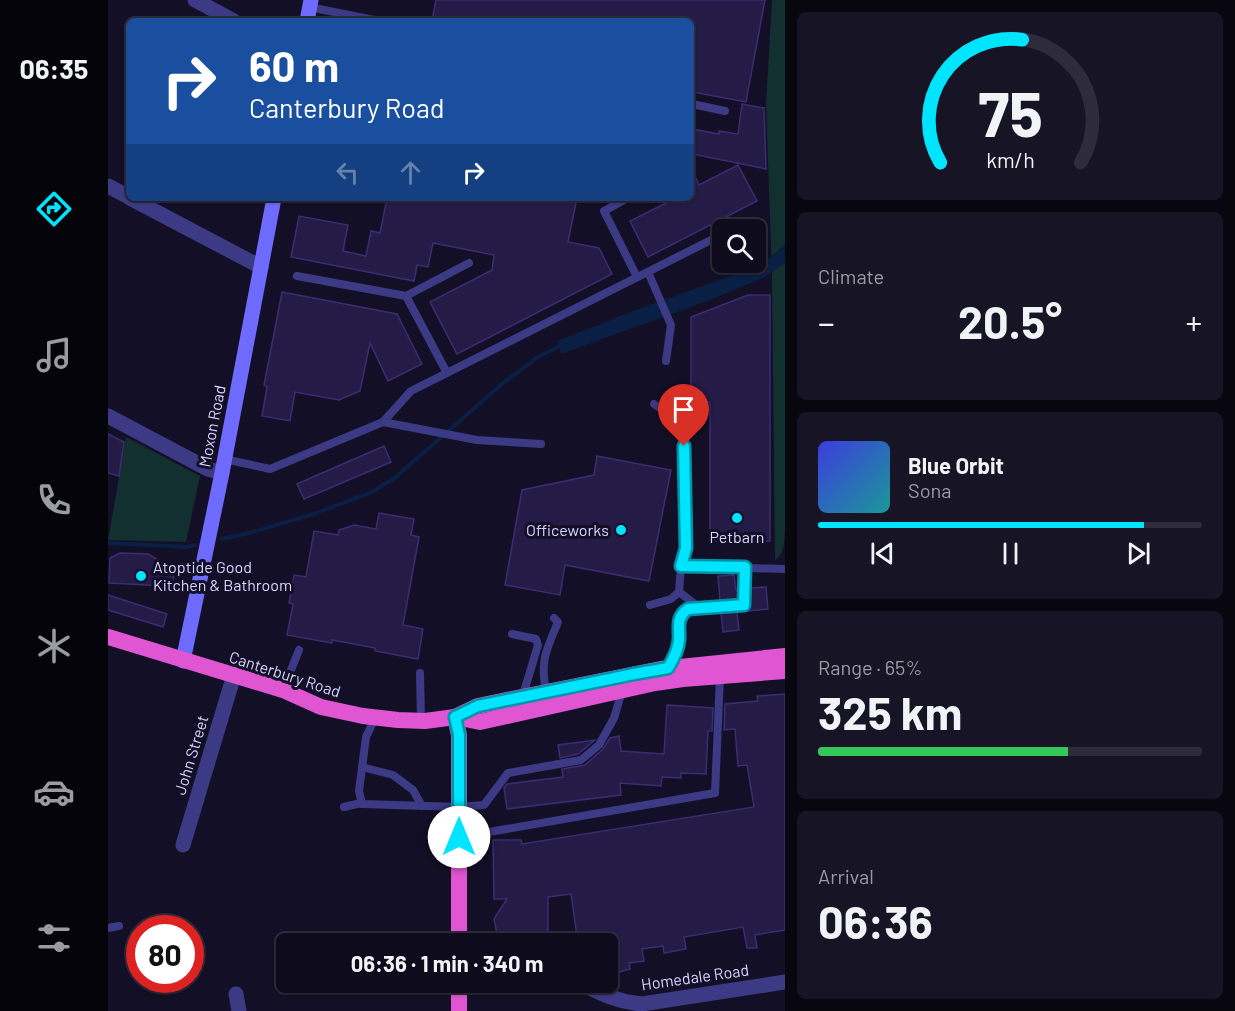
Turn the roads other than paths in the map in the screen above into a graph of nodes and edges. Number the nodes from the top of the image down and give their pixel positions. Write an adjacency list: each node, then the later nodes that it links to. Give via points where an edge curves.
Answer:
1 (195, 0): 3 (street)
2 (309, 9): 4 (lane)
3 (228, 18)
4 (362, 18)
5 (694, 104): 6 (lane)
6 (725, 111)
7 (108, 186): 8 (street)
8 (126, 196)
9 (136, 201): 14 (street)
10 (273, 201): 14 (main road, Moxon Road)
11 (622, 201): 17 (lane, via 604,211)
12 (712, 240): 15 (lane)
13 (469, 263): 18 (lane)
14 (261, 267): 25 (main road, Moxon Road)
15 (648, 272): 17 (lane); 19 (lane, via 671,325)
16 (297, 276): 18 (lane)
17 (637, 277): 20 (lane)
18 (406, 296): 20 (lane)
19 (666, 362)
20 (447, 373): 23 (lane, via 411,391)
21 (654, 404): 26 (lane, via 684,425 686,548)
22 (108, 416): 25 (street, via 205,467)
23 (383, 422): 24 (lane, via 477,440); 25 (lane, via 270,469)
24 (542, 444)
25 (223, 466): 37 (main road, Moxon Road)
26 (681, 566): 27 (lane); 29 (lane)
27 (745, 567): 28 (lane); 31 (lane, via 744,605)
28 (785, 569)
29 (680, 592): 30 (lane, via 671,600); 31 (lane)
30 (650, 605)
31 (700, 608): 38 (lane, via 688,609 680,618 679,641)
32 (554, 618): 45 (lane, via 558,622 543,660)
33 (513, 634): 46 (lane, via 536,639 538,645)
34 (108, 637): 37 (highway, Canterbury Road)
35 (299, 650): 43 (lane)
36 (785, 656): 38 (highway, Canterbury Road)
37 (183, 661): 41 (highway, Canterbury Road)
38 (668, 668): 45 (highway, Canterbury Road)
39 (785, 671): 42 (highway, Canterbury Road)
40 (420, 673): 49 (lane)
41 (234, 675): 43 (highway, Canterbury Road); 56 (street, John Street)
42 (720, 676): 44 (highway, Canterbury Road); 55 (lane, via 716,793)
43 (283, 690): 48 (highway, Canterbury Road, via 321,706)
44 (622, 690): 47 (highway, Canterbury Road, via 480,722); 54 (lane, via 614,718 599,745 581,760 507,773 484,805)
45 (546, 692): 46 (highway, Canterbury Road)
46 (523, 697): 47 (highway, Canterbury Road, via 478,706)
47 (455, 717): 49 (highway, Canterbury Road); 54 (highway, via 459,735)
48 (375, 718): 49 (highway, Canterbury Road); 50 (lane, via 366,737)
49 (421, 721)
50 (362, 767): 51 (lane, via 358,791); 52 (lane, via 393,775 413,790)
51 (361, 803): 52 (lane); 53 (lane)
52 (422, 806): 54 (lane)
53 (344, 807)
54 (459, 807): 55 (highway)
55 (459, 837): 59 (highway)
56 (183, 845)
57 (119, 926): 58 (lane)
58 (108, 928)
59 (459, 933)
60 (785, 982): 62 (street, Homedale Road, via 642,1004)
61 (460, 993): 65 (highway)
62 (601, 993)
63 (236, 994): 64 (street)
64 (239, 1011)
65 (459, 1011)

